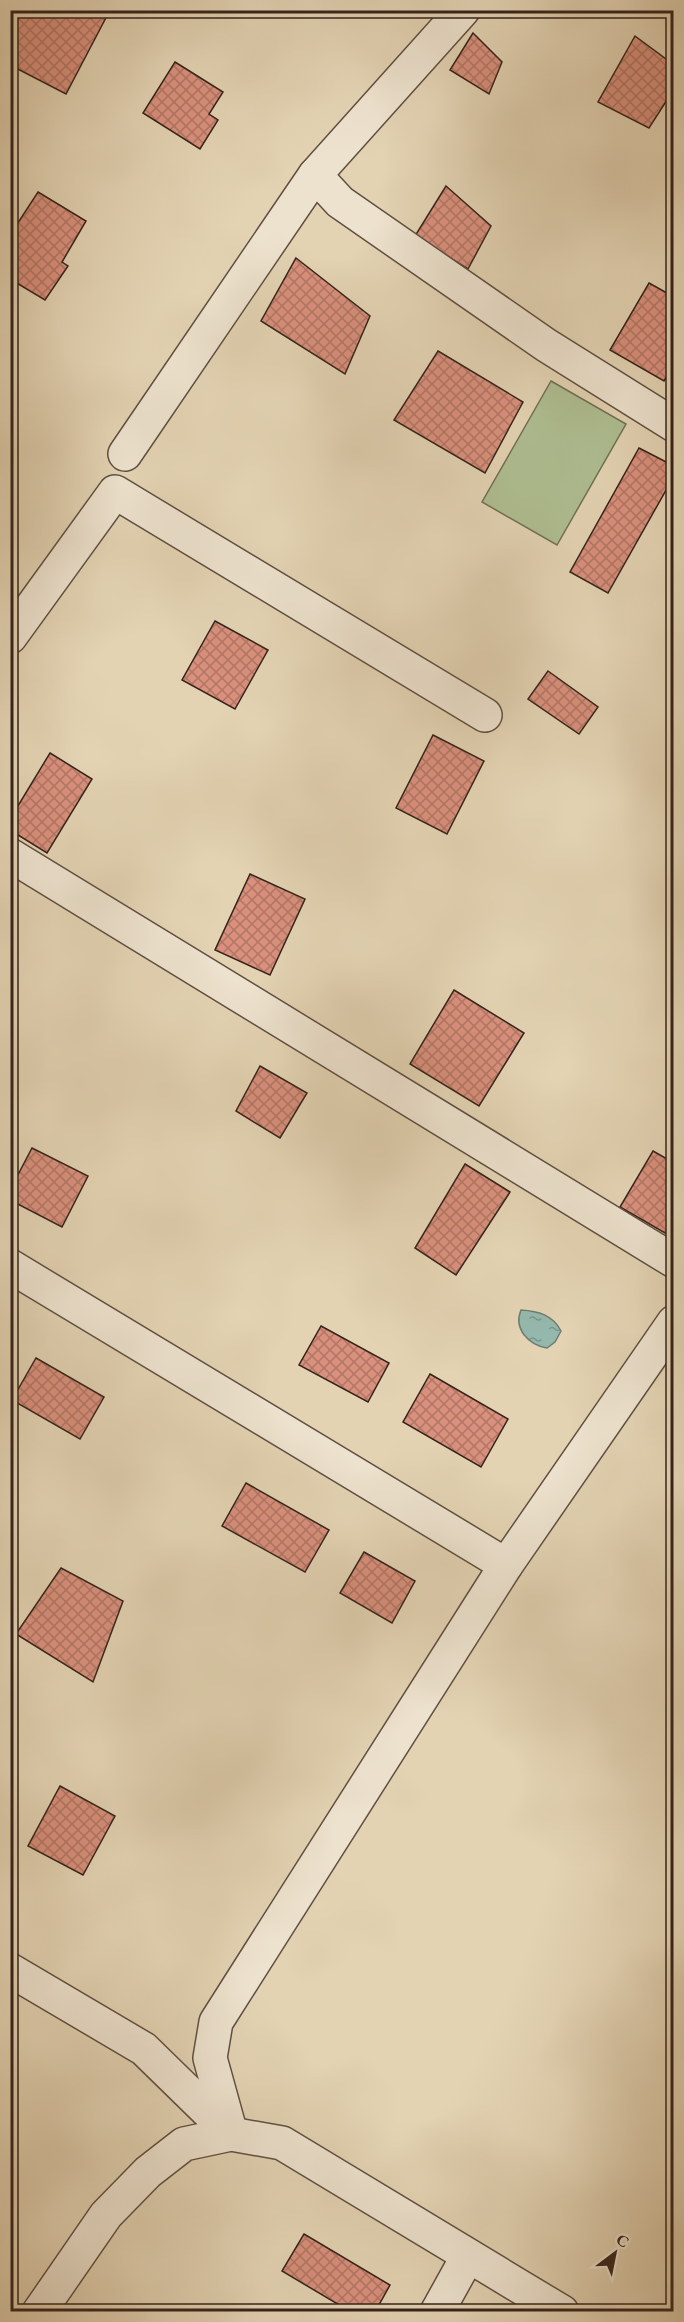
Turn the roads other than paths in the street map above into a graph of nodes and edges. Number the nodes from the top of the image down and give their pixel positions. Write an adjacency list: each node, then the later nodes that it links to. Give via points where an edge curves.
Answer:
1 (463, 10): 2 (street)
2 (315, 175): 3 (street, via 340,202 546,345); 4 (street)
3 (674, 425)
4 (125, 454)
5 (10, 637): 6 (street, via 115,492)
6 (485, 716)
7 (10, 855): 8 (street)
8 (674, 1261)
9 (10, 1266): 11 (street)
10 (674, 1322): 11 (street)
11 (506, 1565): 13 (street, via 216,2022 210,2058)
12 (10, 1970): 13 (street, via 144,2049)
13 (231, 2134): 14 (street, via 282,2142); 15 (street, via 184,2144 148,2172 106,2215)
14 (468, 2256): 16 (street); 17 (street)
15 (39, 2312)
16 (437, 2312)
17 (562, 2312)

